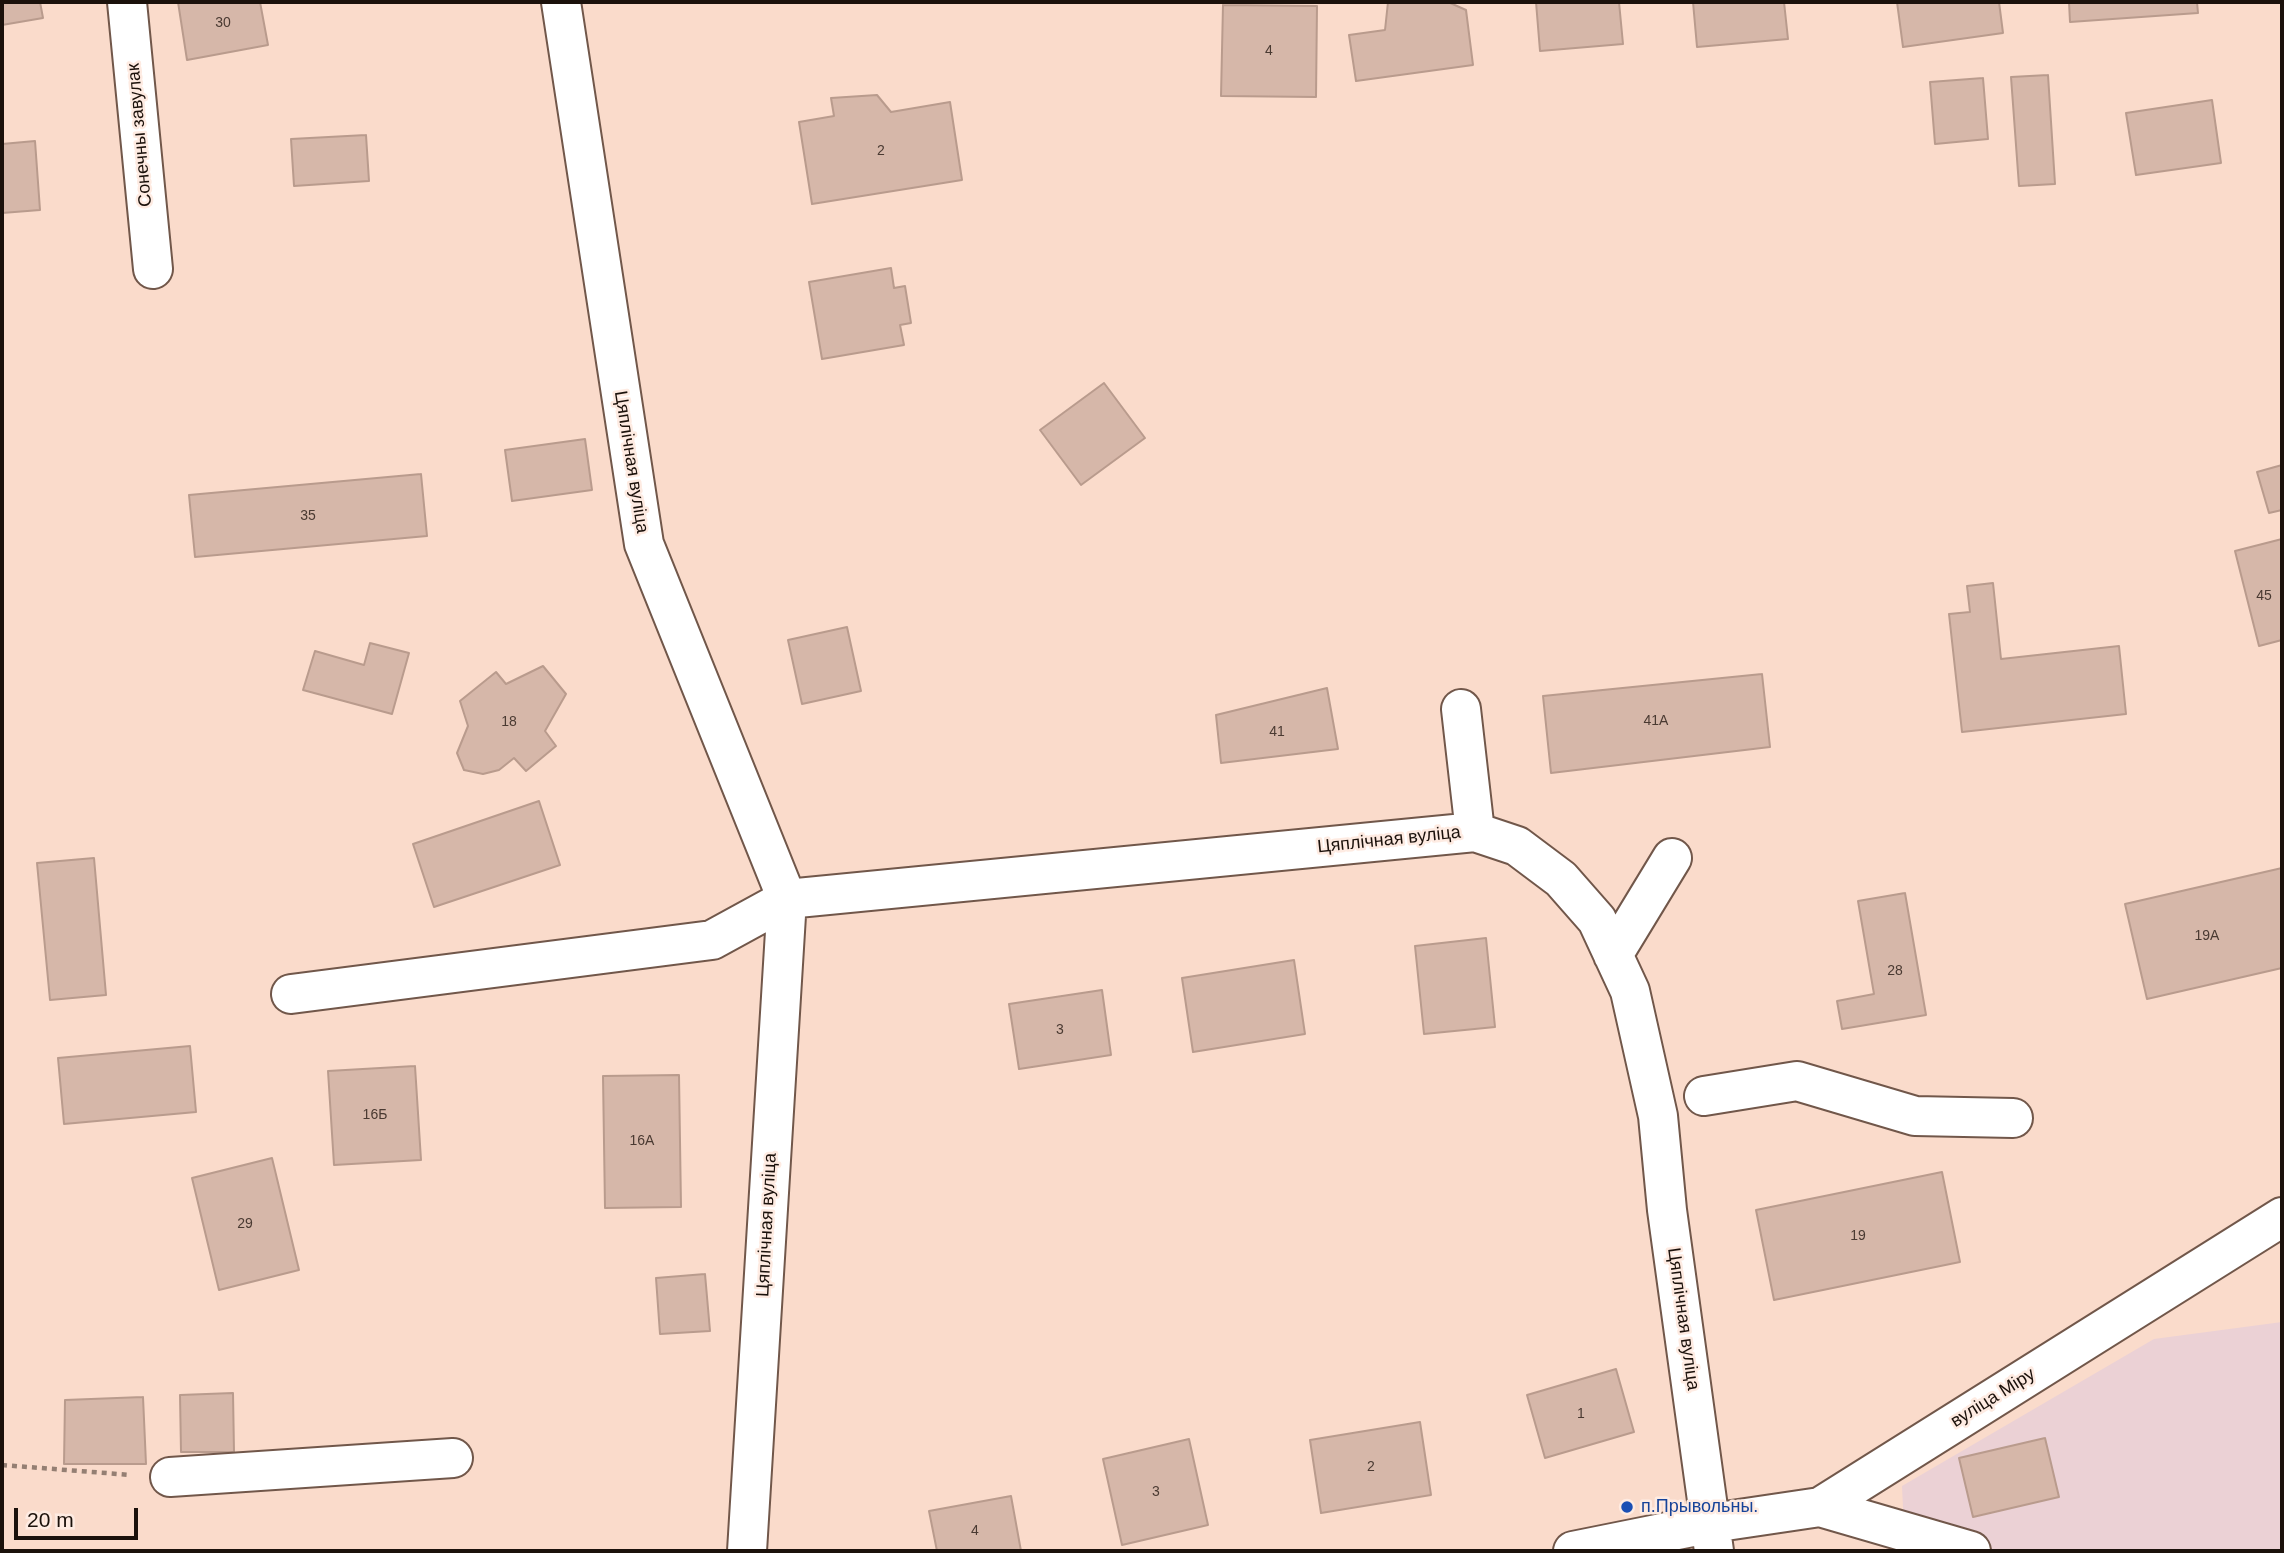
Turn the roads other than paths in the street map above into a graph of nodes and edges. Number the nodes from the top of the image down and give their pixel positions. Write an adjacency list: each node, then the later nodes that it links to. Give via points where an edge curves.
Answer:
1 (127, 2): 3 (street, Сонечны завулак)
2 (561, 2): 7 (street, Цяплічная вуліца, via 644,544)
3 (152, 269)
4 (1461, 709): 5 (street)
5 (1475, 832): 7 (street, Цяплічная вуліца); 8 (street, Цяплічная вуліца, via 1517,846 1561,878 1597,920)
6 (1672, 858): 8 (street)
7 (786, 899): 9 (street, Цяплічная вуліца, via 712,940); 17 (street, Цяплічная вуліца)
8 (1613, 955): 16 (street, Цяплічная вуліца, via 1630,992 1658,1116)
9 (291, 994)
10 (1704, 1096): 11 (street, via 1797,1081 1915,1116)
11 (2012, 1118)
12 (2282, 1217): 15 (street, вуліца Міру)
13 (453, 1458): 14 (street)
14 (170, 1477)
15 (1820, 1507): 16 (street, вуліца Міру); 19 (street)
16 (1713, 1537): 18 (street, вуліца Міру)
17 (747, 1551)
18 (1573, 1551)
19 (1971, 1551)

